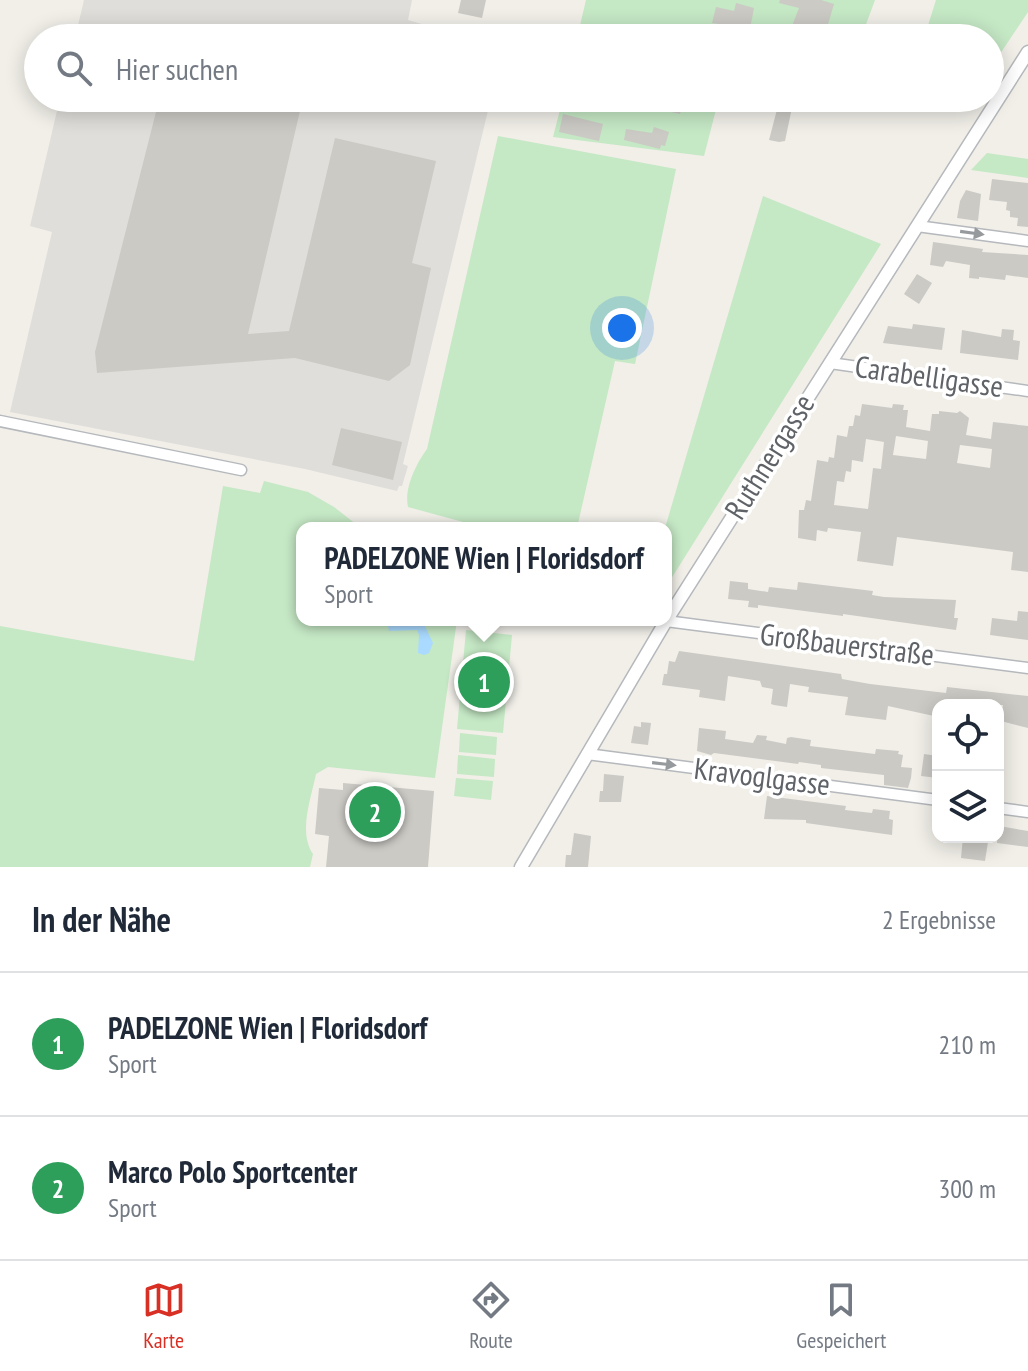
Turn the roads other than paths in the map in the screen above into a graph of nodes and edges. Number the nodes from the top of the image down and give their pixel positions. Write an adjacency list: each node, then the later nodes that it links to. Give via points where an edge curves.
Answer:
1 (1028, 52): 2 (street, Ruthnergasse)
2 (1004, 90)
3 (990, 112): 4 (street, Ruthnergasse)
4 (917, 226): 5 (street, one-way to 5); 6 (street, Ruthnergasse)
5 (1028, 241)
6 (830, 363): 7 (street, Carabelligasse); 10 (street, Ruthnergasse)
7 (1028, 391)
8 (0, 421): 9 (street)
9 (241, 470)
10 (672, 612)
11 (672, 622): 13 (street, Großbauerstraße)
12 (663, 626): 14 (street, Ruthnergasse)
13 (1028, 668)
14 (587, 754): 15 (street, Kravoglgasse, one-way to 15); 18 (street, Ruthnergasse)
15 (932, 799)
16 (1004, 809): 17 (street)
17 (1028, 812)
18 (521, 867)

